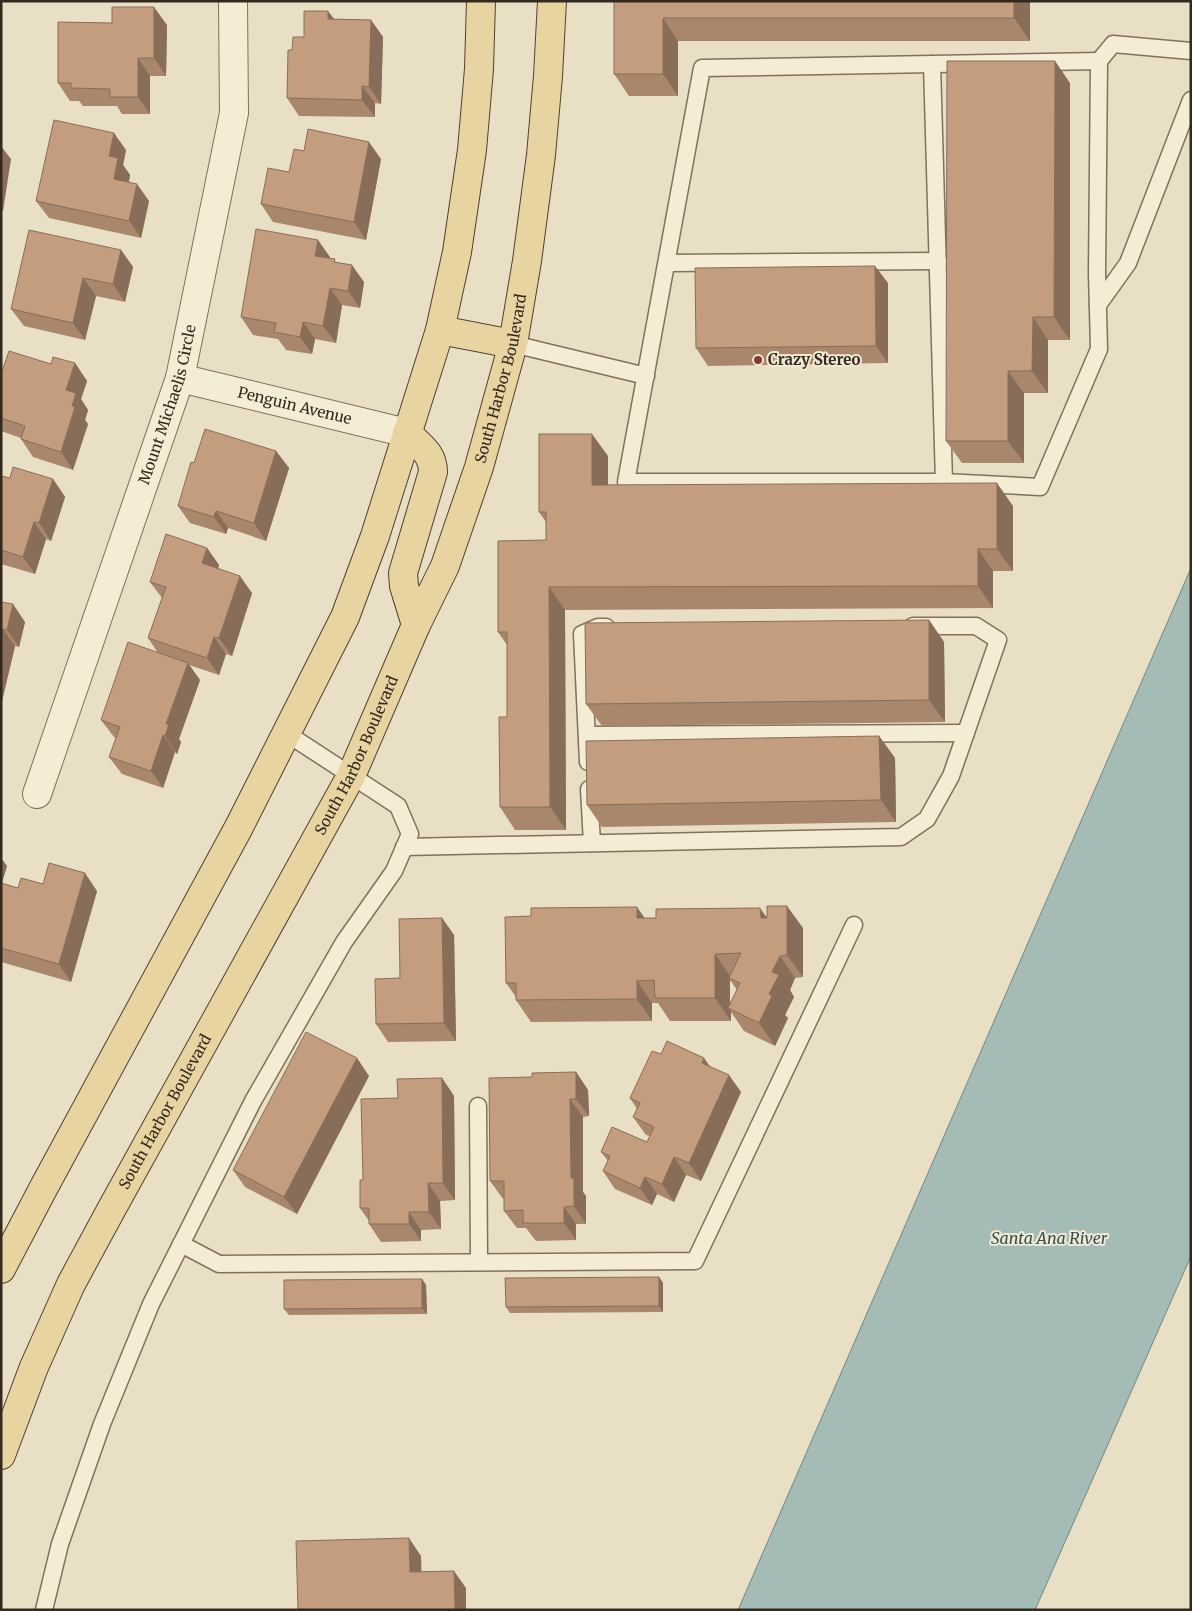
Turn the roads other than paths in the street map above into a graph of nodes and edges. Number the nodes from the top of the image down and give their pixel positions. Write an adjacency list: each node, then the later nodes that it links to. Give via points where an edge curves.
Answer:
1 (233, 1): 14 (street, Mount Michaelis Circle, via 234,114)
2 (481, 1): 11 (main road, via 472,150 457,252)
3 (552, 1): 12 (main road, South Harbor Boulevard, via 541,155)
4 (1191, 51): 5 (lane, via 1113,44)
5 (1099, 61): 6 (lane); 10 (lane)
6 (932, 64): 8 (lane); 9 (lane, via 702,68)
7 (1191, 100): 10 (lane, via 1128,264)
8 (938, 261): 9 (lane); 16 (lane)
9 (666, 264): 13 (lane)
10 (1098, 305): 16 (lane, via 1099,349 1040,487)
11 (440, 330): 12 (main road); 15 (main road)
12 (513, 344): 13 (lane); 17 (main road, South Harbor Boulevard, via 479,467 445,566)
13 (646, 376): 16 (lane, via 626,482)
14 (180, 378): 15 (street, Penguin Avenue); 24 (street, Mount Michaelis Circle)
15 (407, 433): 17 (main road, via 433,462 403,573); 21 (main road, via 376,536 345,617)
16 (944, 482)
17 (416, 625): 23 (main road, South Harbor Boulevard)
18 (896, 626): 20 (lane, via 976,626 998,640)
19 (618, 627): 22 (lane, via 598,627 582,634)
20 (966, 733): 22 (lane); 25 (lane, via 951,776 926,818 902,837)
21 (286, 734): 23 (lane); 30 (main road, via 239,827)
22 (587, 735): 25 (lane)
23 (351, 776): 26 (lane, via 398,806 410,834); 32 (main road, South Harbor Boulevard, via 71,1284 34,1367)
24 (38, 794)
25 (592, 843): 26 (lane)
26 (404, 847): 29 (lane, via 394,871 344,942 253,1101)
27 (854, 925): 31 (lane, via 695,1261)
28 (478, 1106): 31 (lane)
29 (181, 1244): 31 (lane, via 220,1264); 33 (lane, via 151,1304 102,1424 60,1544)
30 (2, 1262)
31 (479, 1262)
32 (1, 1455)
33 (44, 1610)

